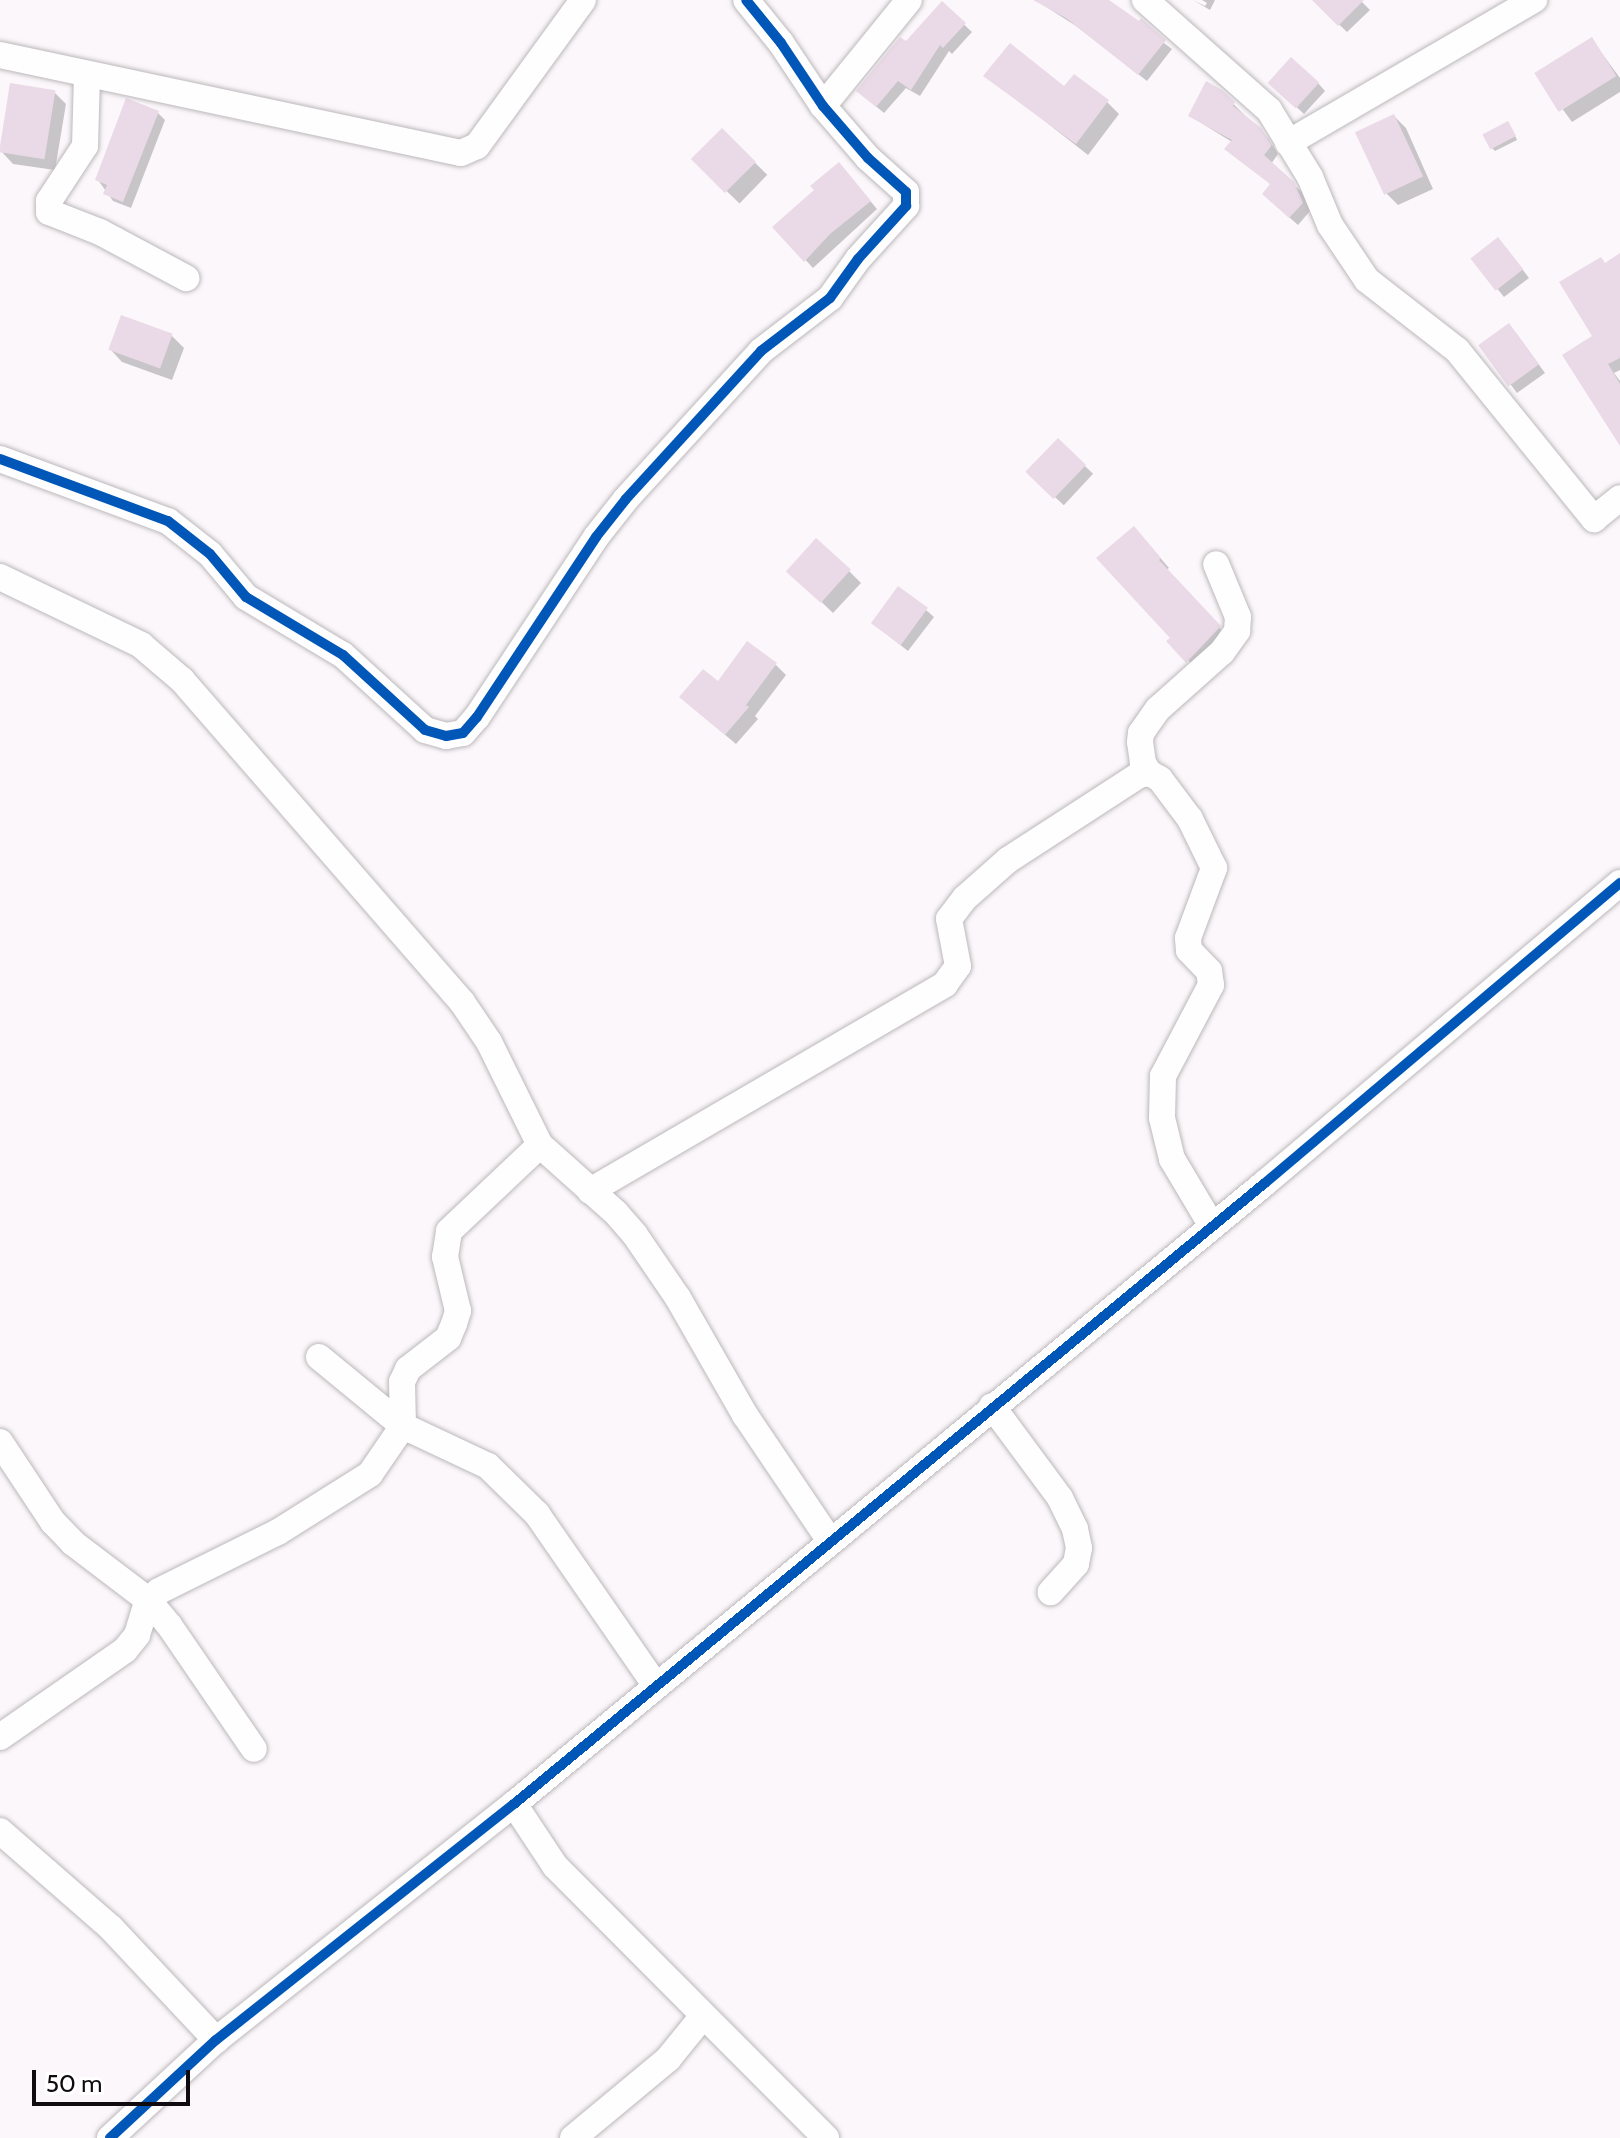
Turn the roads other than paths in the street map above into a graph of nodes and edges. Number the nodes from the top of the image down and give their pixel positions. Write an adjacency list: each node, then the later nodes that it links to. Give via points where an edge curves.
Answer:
1 (583, 0): 7 (street, via 477,146 461,153)
2 (746, 0): 8 (street)
3 (909, 0): 8 (street)
4 (1145, 0): 9 (street, via 1269,110)
5 (1534, 0): 9 (street)
6 (0, 55): 7 (street)
7 (87, 75): 10 (street, via 85,146 49,201 49,212 100,232)
8 (823, 106): 11 (street, via 906,192 906,206 830,298 761,351 626,499 463,733 446,736 425,730 343,655 246,597 210,554 168,521)
9 (1288, 143): 12 (street, via 1310,177 1330,225 1367,280 1457,350 1594,519)
10 (186, 278)
11 (0, 459)
12 (1620, 498)
13 (1216, 564): 15 (street, via 1238,617 1237,631 1222,652 1158,709 1141,733)
14 (0, 577): 17 (street, via 141,645 182,680 462,1002 489,1042)
15 (1149, 773): 18 (street, via 1008,860 965,898 949,919 958,966 945,984); 19 (street, via 1160,779 1190,819 1214,868 1188,938 1189,950 1209,971 1211,985 1163,1076 1162,1118 1172,1159)
16 (1620, 883): 19 (street)
17 (540, 1145): 18 (street); 22 (street, via 449,1231 445,1257 458,1311 448,1338 408,1369 402,1382)
18 (590, 1191): 24 (street, via 635,1235)
19 (1212, 1226): 21 (street)
20 (319, 1357): 22 (street)
21 (992, 1406): 24 (street); 25 (street, via 1060,1498 1075,1529 1076,1564)
22 (403, 1426): 26 (street, via 363,1482); 27 (street, via 488,1466 537,1514)
23 (0, 1442): 26 (street, via 53,1522)
24 (830, 1541): 27 (street)
25 (1051, 1592)
26 (148, 1600): 28 (street, via 137,1635 125,1650); 29 (street)
27 (656, 1686): 30 (street)
28 (0, 1737)
29 (254, 1749)
30 (514, 1804): 32 (street, via 555,1866); 33 (street)
31 (0, 1831): 33 (street, via 111,1928)
32 (703, 2016): 35 (street, via 668,2059); 36 (street)
33 (216, 2040): 34 (street)
34 (110, 2138)
35 (573, 2138)
36 (826, 2138)

